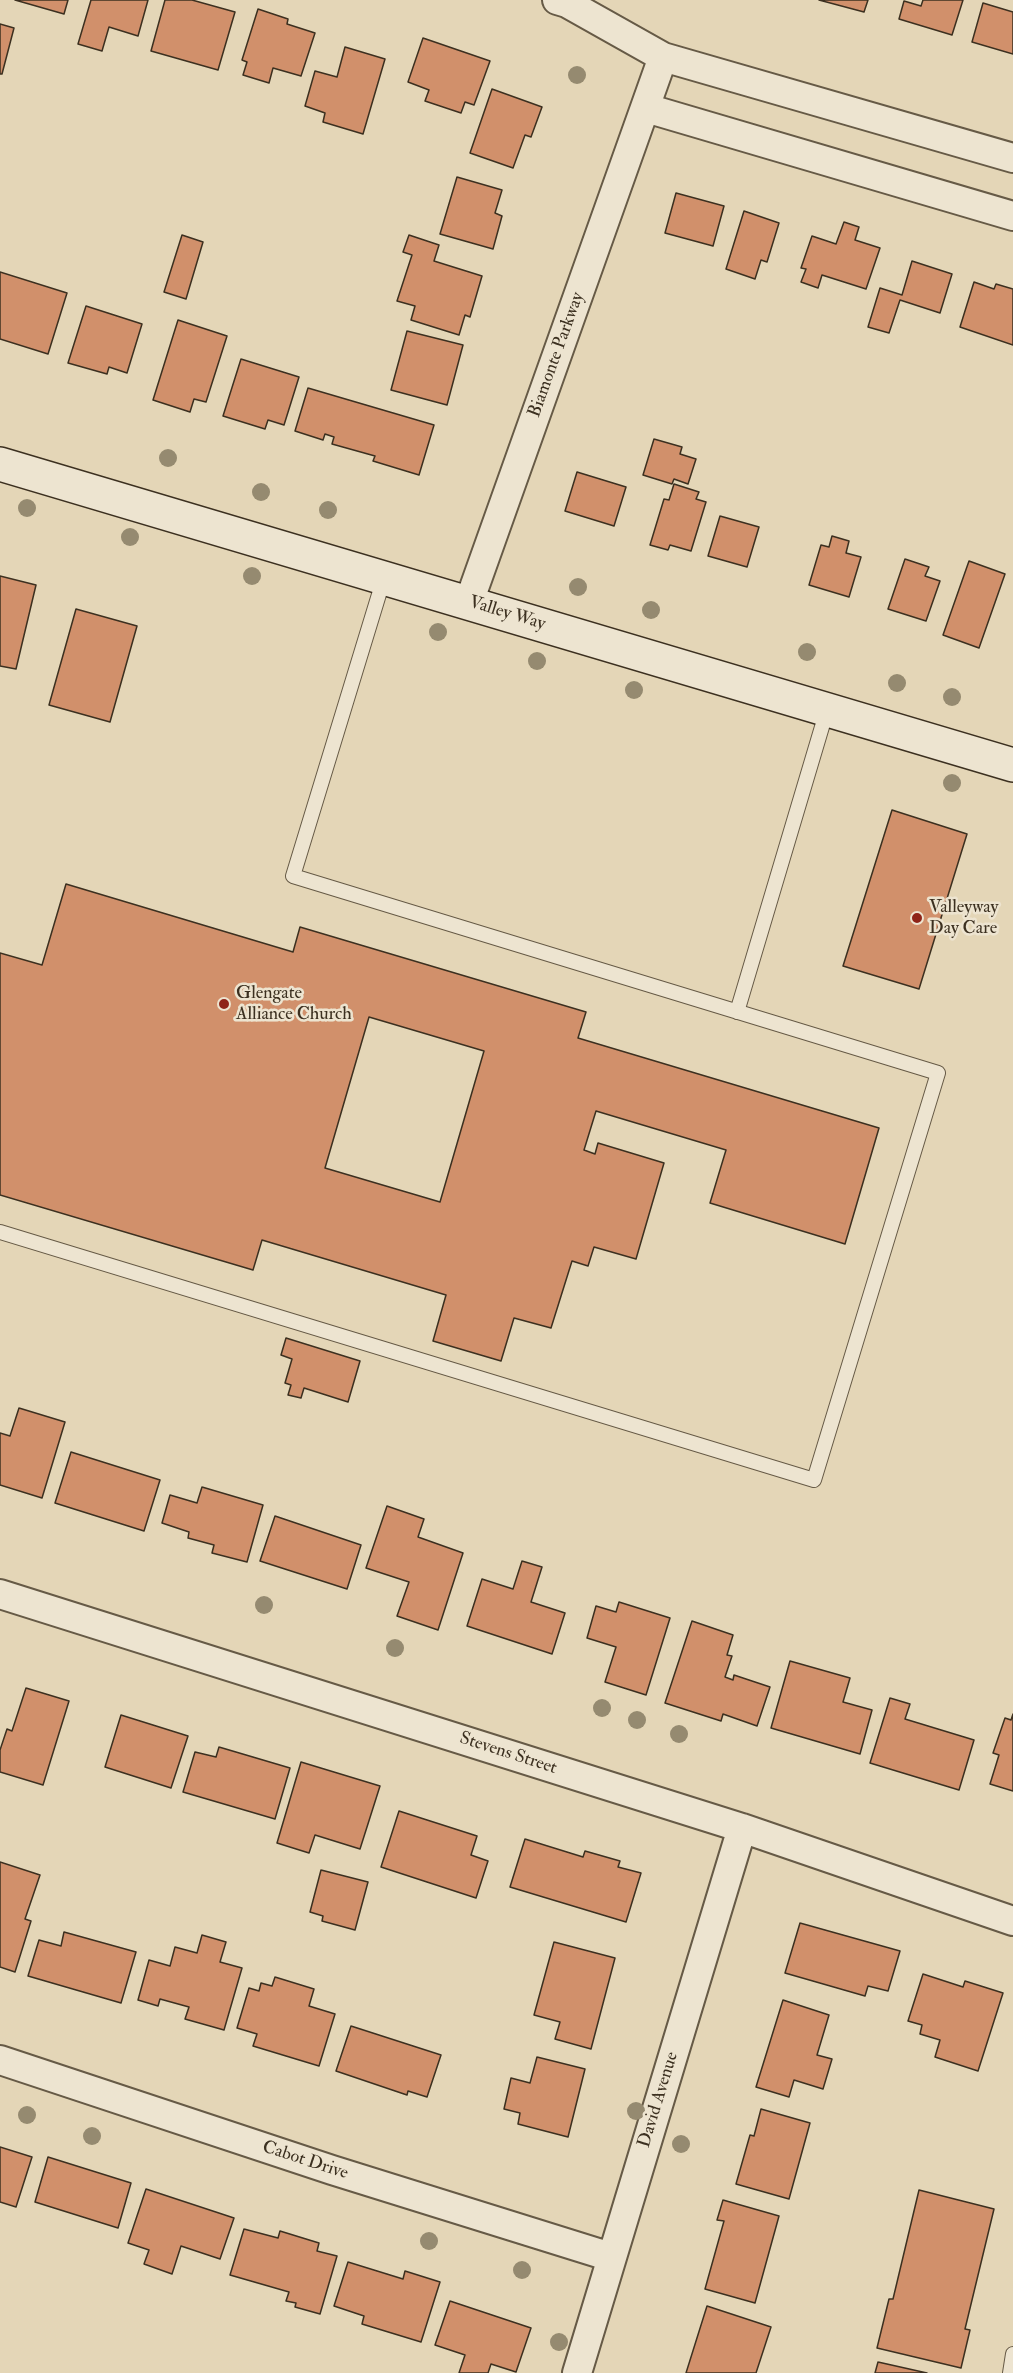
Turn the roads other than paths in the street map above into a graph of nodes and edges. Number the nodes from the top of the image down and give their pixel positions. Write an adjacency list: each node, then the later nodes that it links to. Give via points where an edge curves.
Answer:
1 (557, 0): 2 (street)
2 (663, 57): 3 (street, Biamonte Parkway); 4 (street)
3 (646, 108): 5 (street); 8 (street, Biamonte Parkway)
4 (1013, 158)
5 (1013, 216)
6 (0, 464): 7 (street, Valley Way)
7 (384, 578): 8 (street, Valley Way); 11 (lane, via 293,876)
8 (469, 602): 9 (street, Valley Way)
9 (827, 710): 10 (street, Valley Way); 11 (lane)
10 (1013, 765)
11 (737, 1012): 12 (lane, via 938,1073 814,1480)
12 (0, 1232)
13 (0, 1594): 14 (street, Stevens Street)
14 (742, 1828): 15 (street, Stevens Street); 17 (street, David Avenue)
15 (1013, 1921)
16 (0, 2060): 17 (street, Cabot Drive)
17 (611, 2257): 19 (street, David Avenue)
18 (1013, 2354): 20 (lane)
19 (577, 2373)
20 (1010, 2373)

